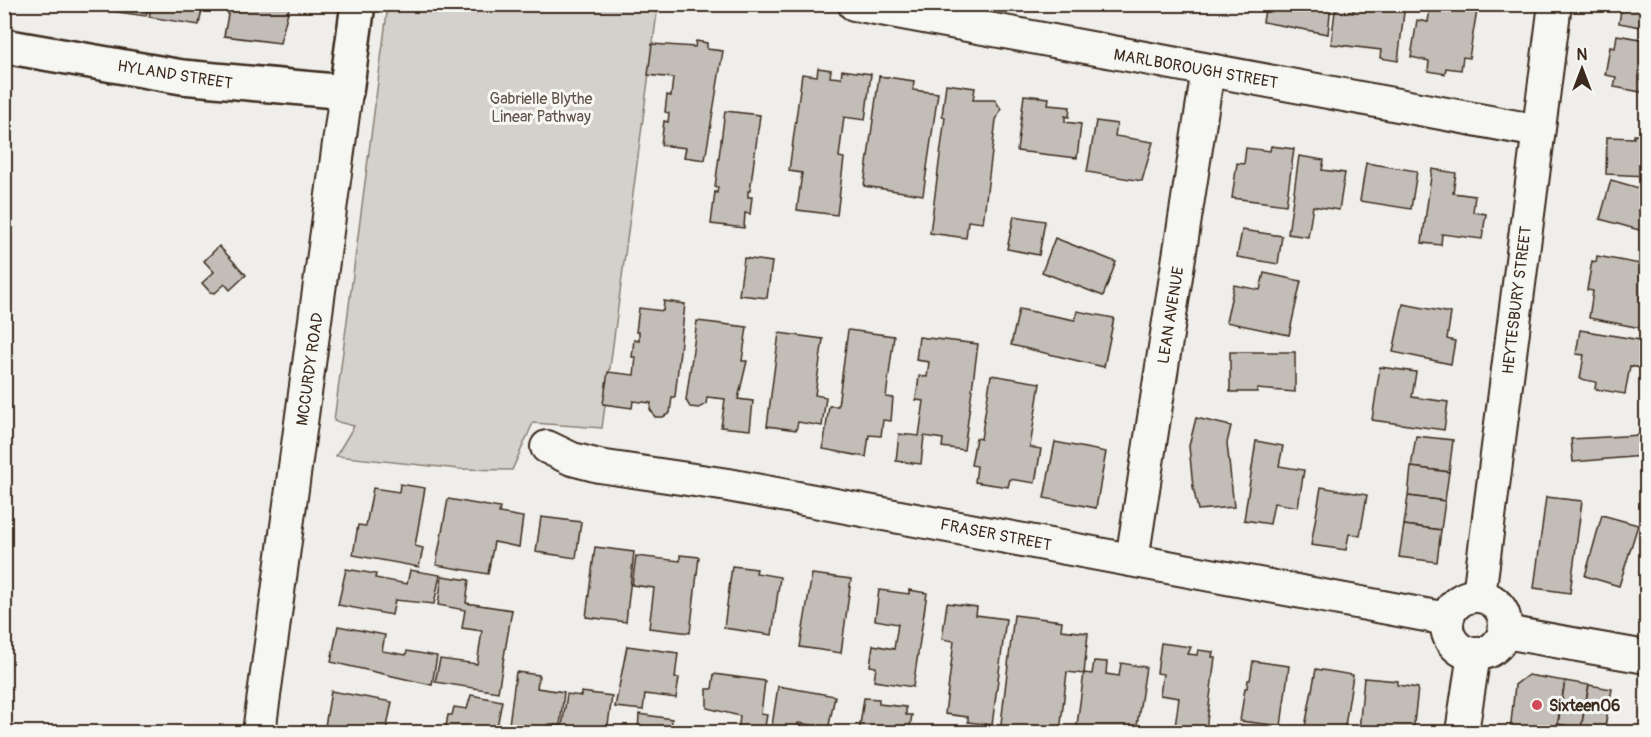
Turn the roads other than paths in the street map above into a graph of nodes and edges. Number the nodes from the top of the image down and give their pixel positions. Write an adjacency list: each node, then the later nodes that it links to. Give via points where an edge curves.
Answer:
1 (358, 4): 6 (main road, MCCURDY ROAD)
2 (854, 4): 5 (street, MARLBOROUGH STREET)
3 (1555, 4): 7 (street, HEYTESBURY STREET)
4 (4, 46): 6 (main road, HYLAND STREET, via 182,77)
5 (1208, 70): 7 (street, MARLBOROUGH STREET); 9 (street, LEAN AVENUE)
6 (346, 92): 15 (street, MCCURDY ROAD)
7 (1538, 131): 10 (street, HEYTESBURY STREET)
8 (546, 447): 9 (street, FRASER STREET, via 599,466 728,485)
9 (1132, 560): 11 (street, FRASER STREET)
10 (1479, 595): 11 (street, via 1455,604); 12 (street, via 1497,603 1506,622)
11 (1447, 619): 13 (street, via 1447,629 1456,646)
12 (1505, 632): 13 (street, via 1490,651); 14 (street)
13 (1474, 654): 16 (street)
14 (1647, 657)
15 (259, 732)
16 (1462, 732)

